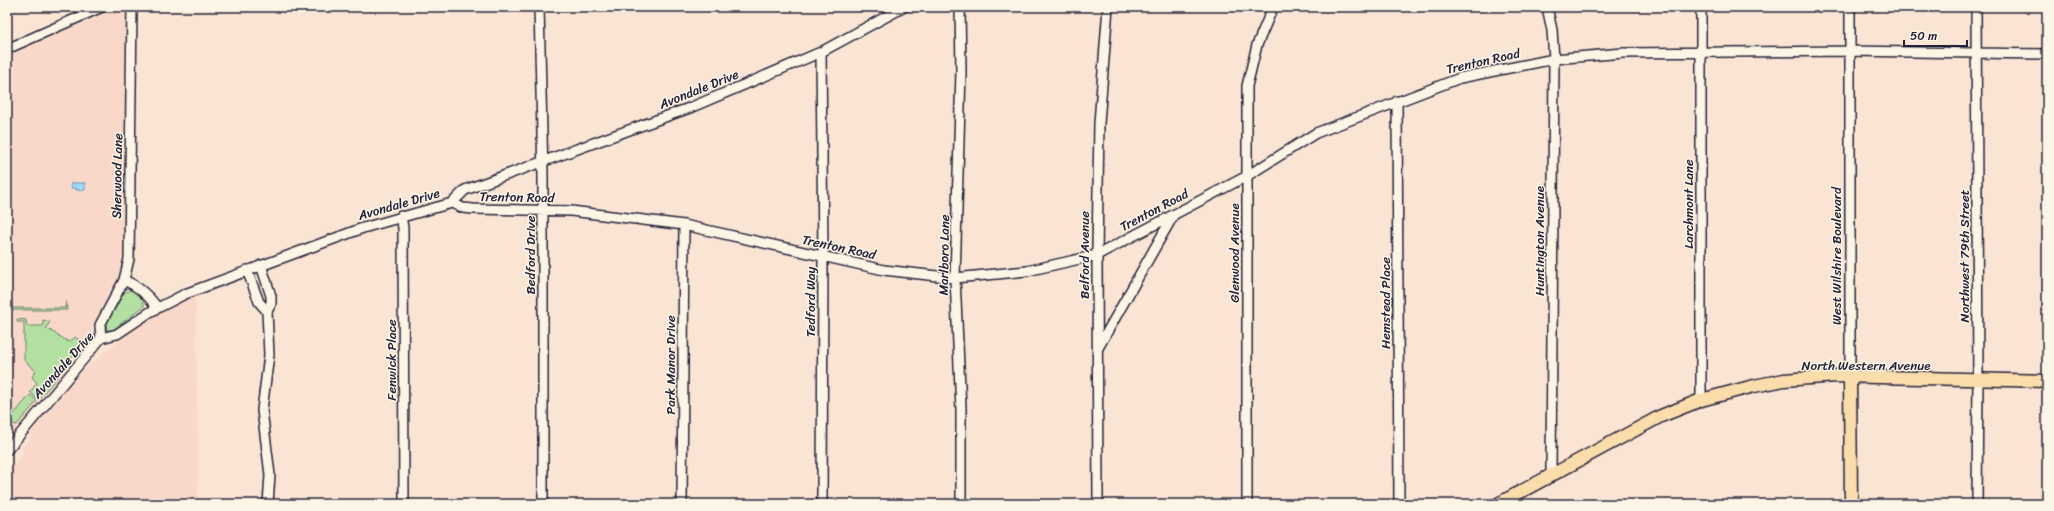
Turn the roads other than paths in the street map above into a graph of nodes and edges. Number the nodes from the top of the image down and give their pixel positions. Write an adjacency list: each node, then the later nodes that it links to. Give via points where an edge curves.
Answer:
1 (102, 7): 12 (street)
2 (132, 7): 32 (street, Sherwood Lane, via 129,251)
3 (539, 7): 20 (street, Bedford Drive)
4 (904, 7): 14 (street, Avondale Drive)
5 (960, 7): 31 (street, Marlboro Lane, via 962,70)
6 (1108, 7): 27 (street, Belford Avenue, via 1099,123)
7 (1273, 7): 21 (street, Glenwood Avenue, via 1257,45 1247,86)
8 (1547, 7): 18 (street, Huntington Avenue)
9 (1700, 7): 15 (street, Larchmont Lane)
10 (1850, 7): 13 (street, West Wilshire Boulevard)
11 (1976, 7): 16 (street, Northwest 79th Street)
12 (7, 49)
13 (1850, 51): 15 (street, Trenton Road); 16 (street, Trenton Road); 37 (street, West Wilshire Boulevard)
14 (821, 52): 20 (street, Avondale Drive, via 692,107); 28 (street, Tedford Way)
15 (1702, 52): 18 (street, Trenton Road, via 1623,53); 40 (street, Larchmont Lane)
16 (1976, 53): 17 (street, Trenton Road); 38 (street, Northwest 79th Street)
17 (2047, 54)
18 (1554, 59): 19 (street, Trenton Road, via 1460,78); 42 (street, Huntington Avenue)
19 (1397, 101): 21 (street, Trenton Road, via 1316,133); 51 (street, Hemstead Place)
20 (542, 162): 22 (street, Avondale Drive, via 466,190); 23 (street, Bedford Drive)
21 (1247, 176): 24 (street, Trenton Road); 50 (street, Glenwood Avenue)
22 (452, 203): 23 (street, Trenton Road, via 473,209); 25 (street, Avondale Drive)
23 (543, 209): 26 (street, Trenton Road); 45 (street, Bedford Drive)
24 (1173, 215): 27 (street, Trenton Road); 36 (street)
25 (401, 216): 29 (street, Avondale Drive); 44 (street, Fenwick Place, via 404,228)
26 (684, 225): 28 (street, Trenton Road); 46 (street, Park Manor Drive)
27 (1097, 255): 31 (street, Trenton Road, via 1027,271); 36 (street, Belford Avenue)
28 (823, 257): 31 (street, Trenton Road, via 884,270); 47 (street, Tedford Way)
29 (261, 265): 30 (street, Avondale Drive); 34 (street, via 271,296 271,304)
30 (247, 270): 33 (street, Avondale Drive); 34 (street, via 260,302)
31 (955, 278): 48 (street, Marlboro Lane, via 962,409)
32 (124, 280): 33 (street, via 135,284); 35 (street, Sherwood Lane, via 100,325)
33 (157, 307): 35 (street, Avondale Drive, via 117,334)
34 (267, 311): 43 (street, via 270,340 262,410 270,475)
35 (101, 338): 41 (street, Avondale Drive)
36 (1097, 349): 49 (street, Belford Avenue)
37 (1850, 376): 38 (main road, North Western Avenue); 40 (main road, North Western Avenue, via 1784,380); 53 (main road, West Wilshire Boulevard)
38 (1978, 379): 39 (main road, North Western Avenue); 54 (street, Northwest 79th Street)
39 (2047, 381)
40 (1701, 400): 42 (main road, North Western Avenue, via 1641,425)
41 (7, 450)
42 (1551, 475): 52 (main road, North Western Avenue)
43 (268, 504)
44 (404, 504)
45 (543, 504)
46 (682, 504)
47 (822, 504)
48 (961, 504)
49 (1098, 504)
50 (1247, 504)
51 (1399, 504)
52 (1498, 504)
53 (1851, 504)
54 (1977, 504)

